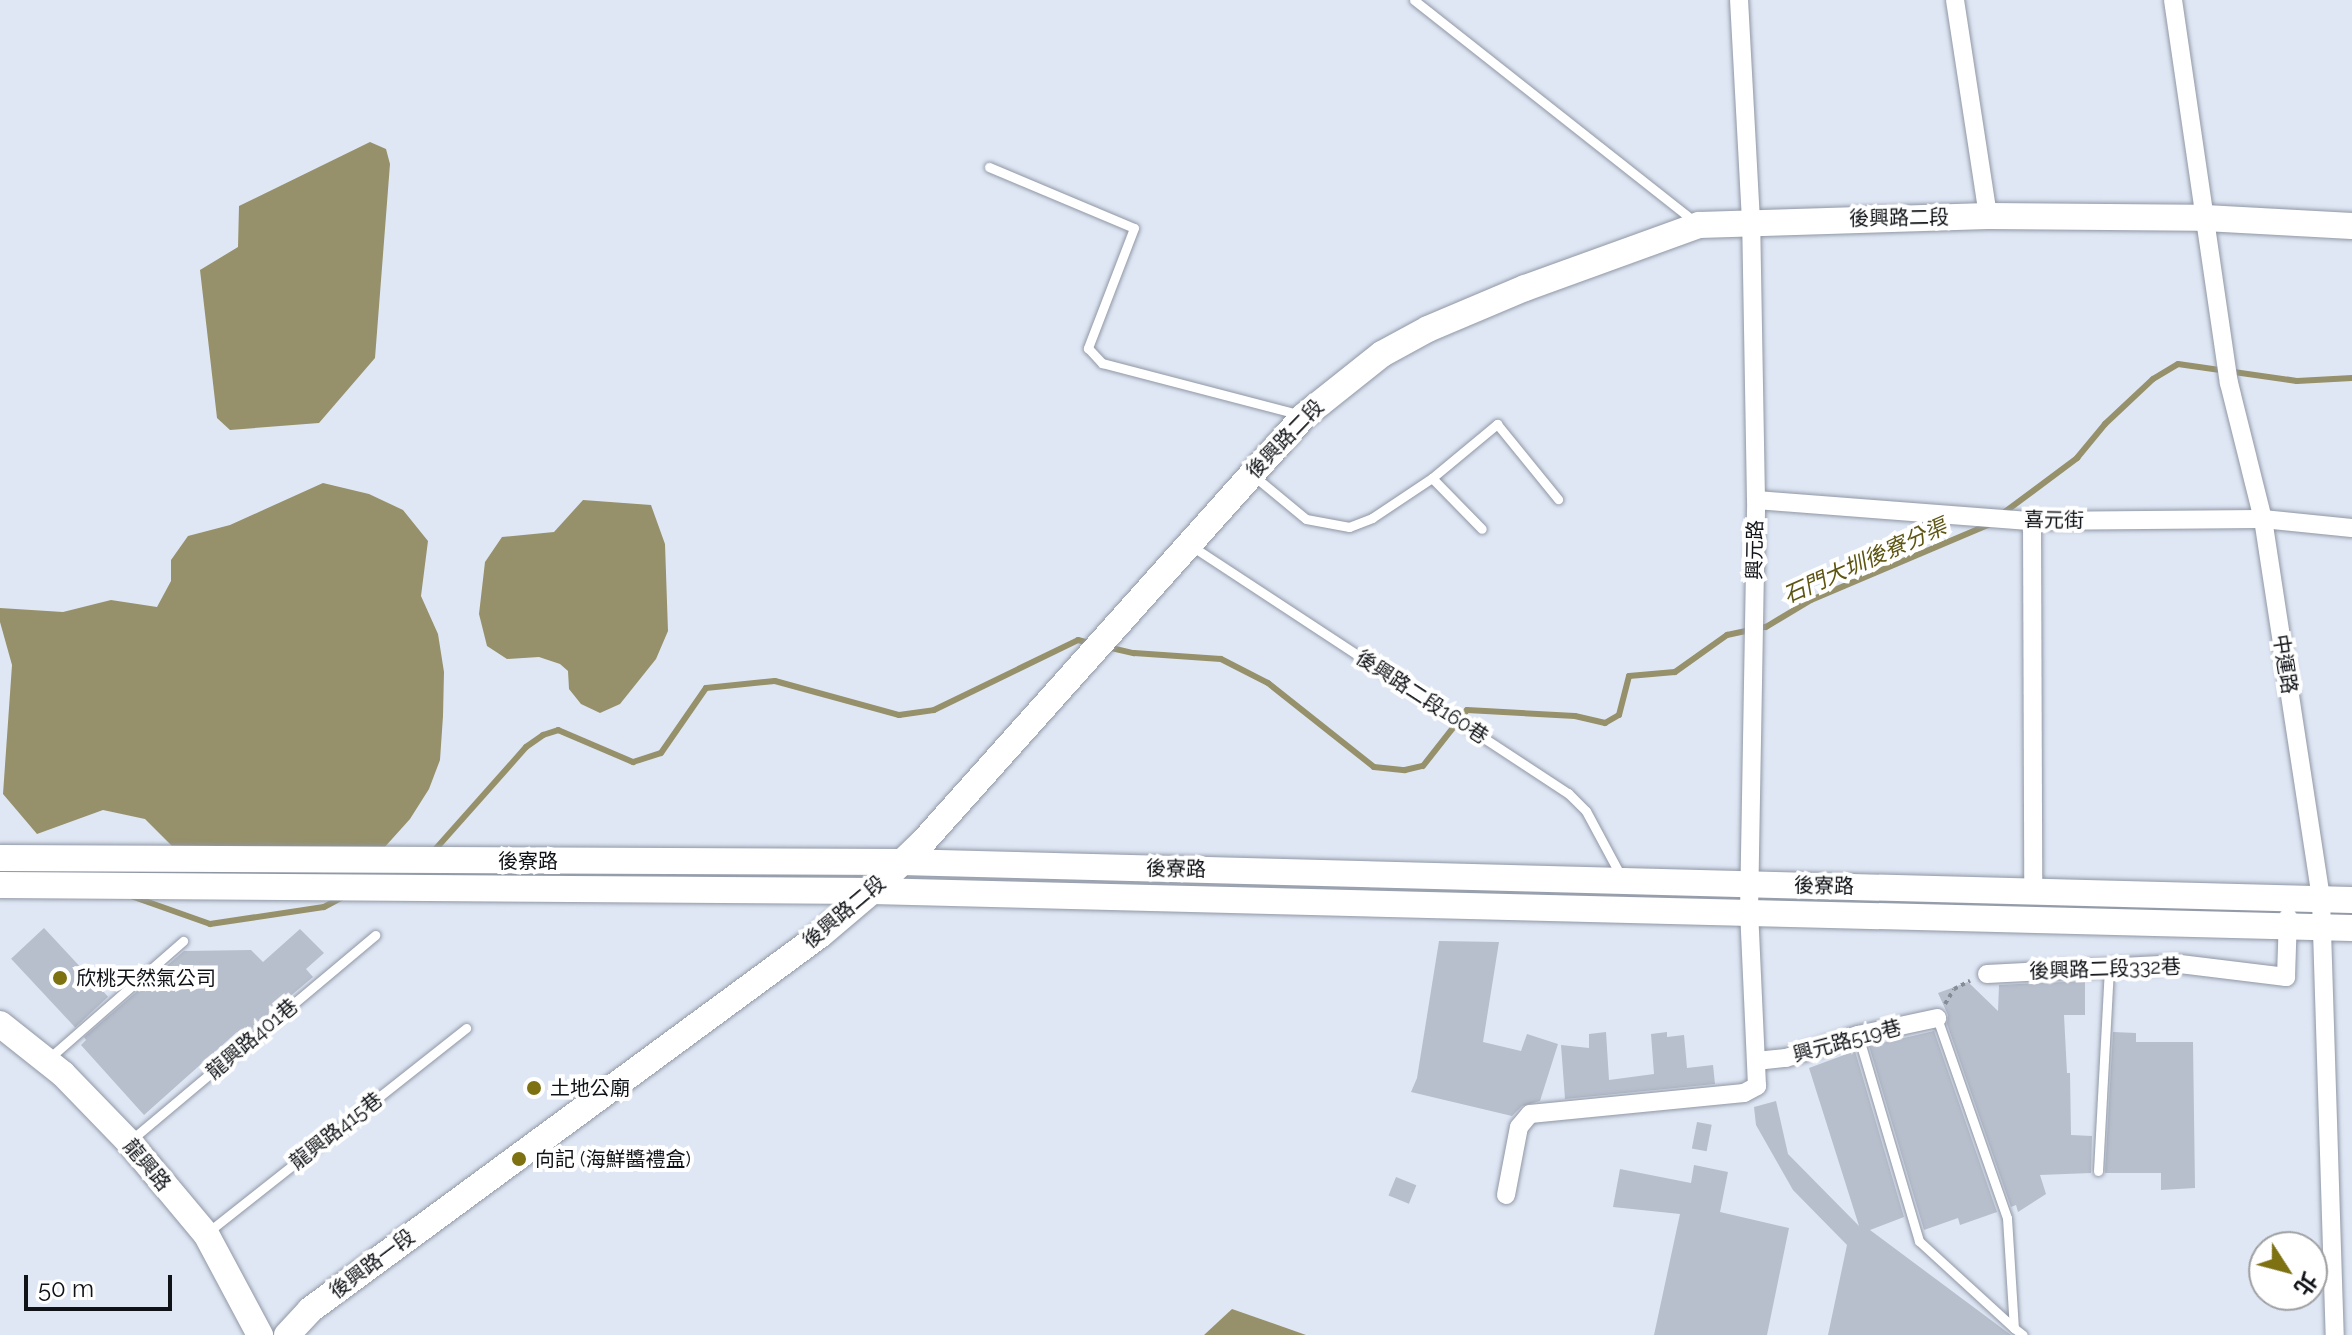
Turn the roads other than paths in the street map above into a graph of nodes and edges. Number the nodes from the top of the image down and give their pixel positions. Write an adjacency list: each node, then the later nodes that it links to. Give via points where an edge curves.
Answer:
1 (1414, 0): 9 (lane)
2 (1739, 0): 8 (street, 興元路)
3 (1955, 0): 6 (street)
4 (2173, 0): 7 (street, 中運路)
5 (989, 167): 11 (lane, via 1134,228 1088,348 1102,363)
6 (1988, 216): 7 (street, 後興路二段); 8 (street, 後興路二段)
7 (2205, 218): 10 (street, 後興路二段); 16 (street, 中運路, via 2229,383)
8 (1751, 221): 9 (street, 後興路二段); 15 (street, 興元路)
9 (1699, 225): 11 (street, 後興路二段, via 1428,329 1382,354)
10 (2352, 226)
11 (1304, 416): 12 (street, 後興路二段)
12 (1252, 473): 13 (lane, via 1306,519 1349,527); 20 (street, 後興路二段)
13 (1432, 478): 14 (lane, via 1497,424); 19 (lane)
14 (1558, 499)
15 (1756, 500): 17 (street, 喜元街); 24 (street, 興元路)
16 (2263, 519): 17 (street, 喜元街); 18 (street, 喜元街); 29 (street, 中運路)
17 (2032, 521): 27 (street)
18 (2352, 528)
19 (1482, 529)
20 (1187, 543): 22 (street, 後興路二段); 23 (lane, 後興路二段160巷, via 1568,793 1586,811)
21 (0, 858): 22 (street, 後寮路)
22 (901, 862): 23 (street, 後寮路); 26 (street, 後興路二段)
23 (1623, 881): 24 (street, 後寮路)
24 (1751, 884): 27 (street, 後寮路); 31 (street, 興元路)
25 (0, 885): 26 (street, 後寮路)
26 (872, 891): 31 (street, 後寮路); 48 (street, 後興路二段, via 820,935)
27 (2033, 891): 28 (street, 後寮路)
28 (2289, 898): 29 (street, 後寮路); 32 (street, 後興路二段332巷)
29 (2321, 899): 30 (street, 後寮路); 33 (street, 中運路)
30 (2352, 900)
31 (1749, 912): 32 (street, 後寮路); 44 (street, 興元路)
32 (2288, 926): 33 (street, 後寮路); 37 (street, 後興路二段332巷, via 2286,977 2180,964)
33 (2323, 926): 34 (street, 後寮路); 54 (street, 中運路)
34 (2352, 928)
35 (375, 935): 45 (lane, 龍興路401巷)
36 (183, 941): 43 (lane)
37 (2109, 968): 38 (street, 後興路二段332巷); 46 (lane)
38 (1987, 974)
39 (1937, 1018): 42 (street, 興元路519巷); 50 (lane, via 2007,1218)
40 (0, 1024): 43 (street, 龍興路)
41 (466, 1028): 49 (lane, 龍興路415巷)
42 (1858, 1035): 44 (street, 興元路519巷, via 1786,1058); 50 (lane, via 1919,1241)
43 (47, 1060): 45 (street, 龍興路)
44 (1756, 1061): 47 (street, 興元路, via 1757,1086 1744,1093 1530,1114 1519,1127)
45 (129, 1142): 49 (street, 龍興路)
46 (2098, 1171)
47 (1506, 1195)
48 (461, 1197): 52 (street, 後興路一段, via 310,1310)
49 (206, 1234): 51 (street, 龍興路)
50 (2014, 1328): 53 (lane)
51 (260, 1335)
52 (287, 1335)
53 (2023, 1335)
54 (2335, 1335)

